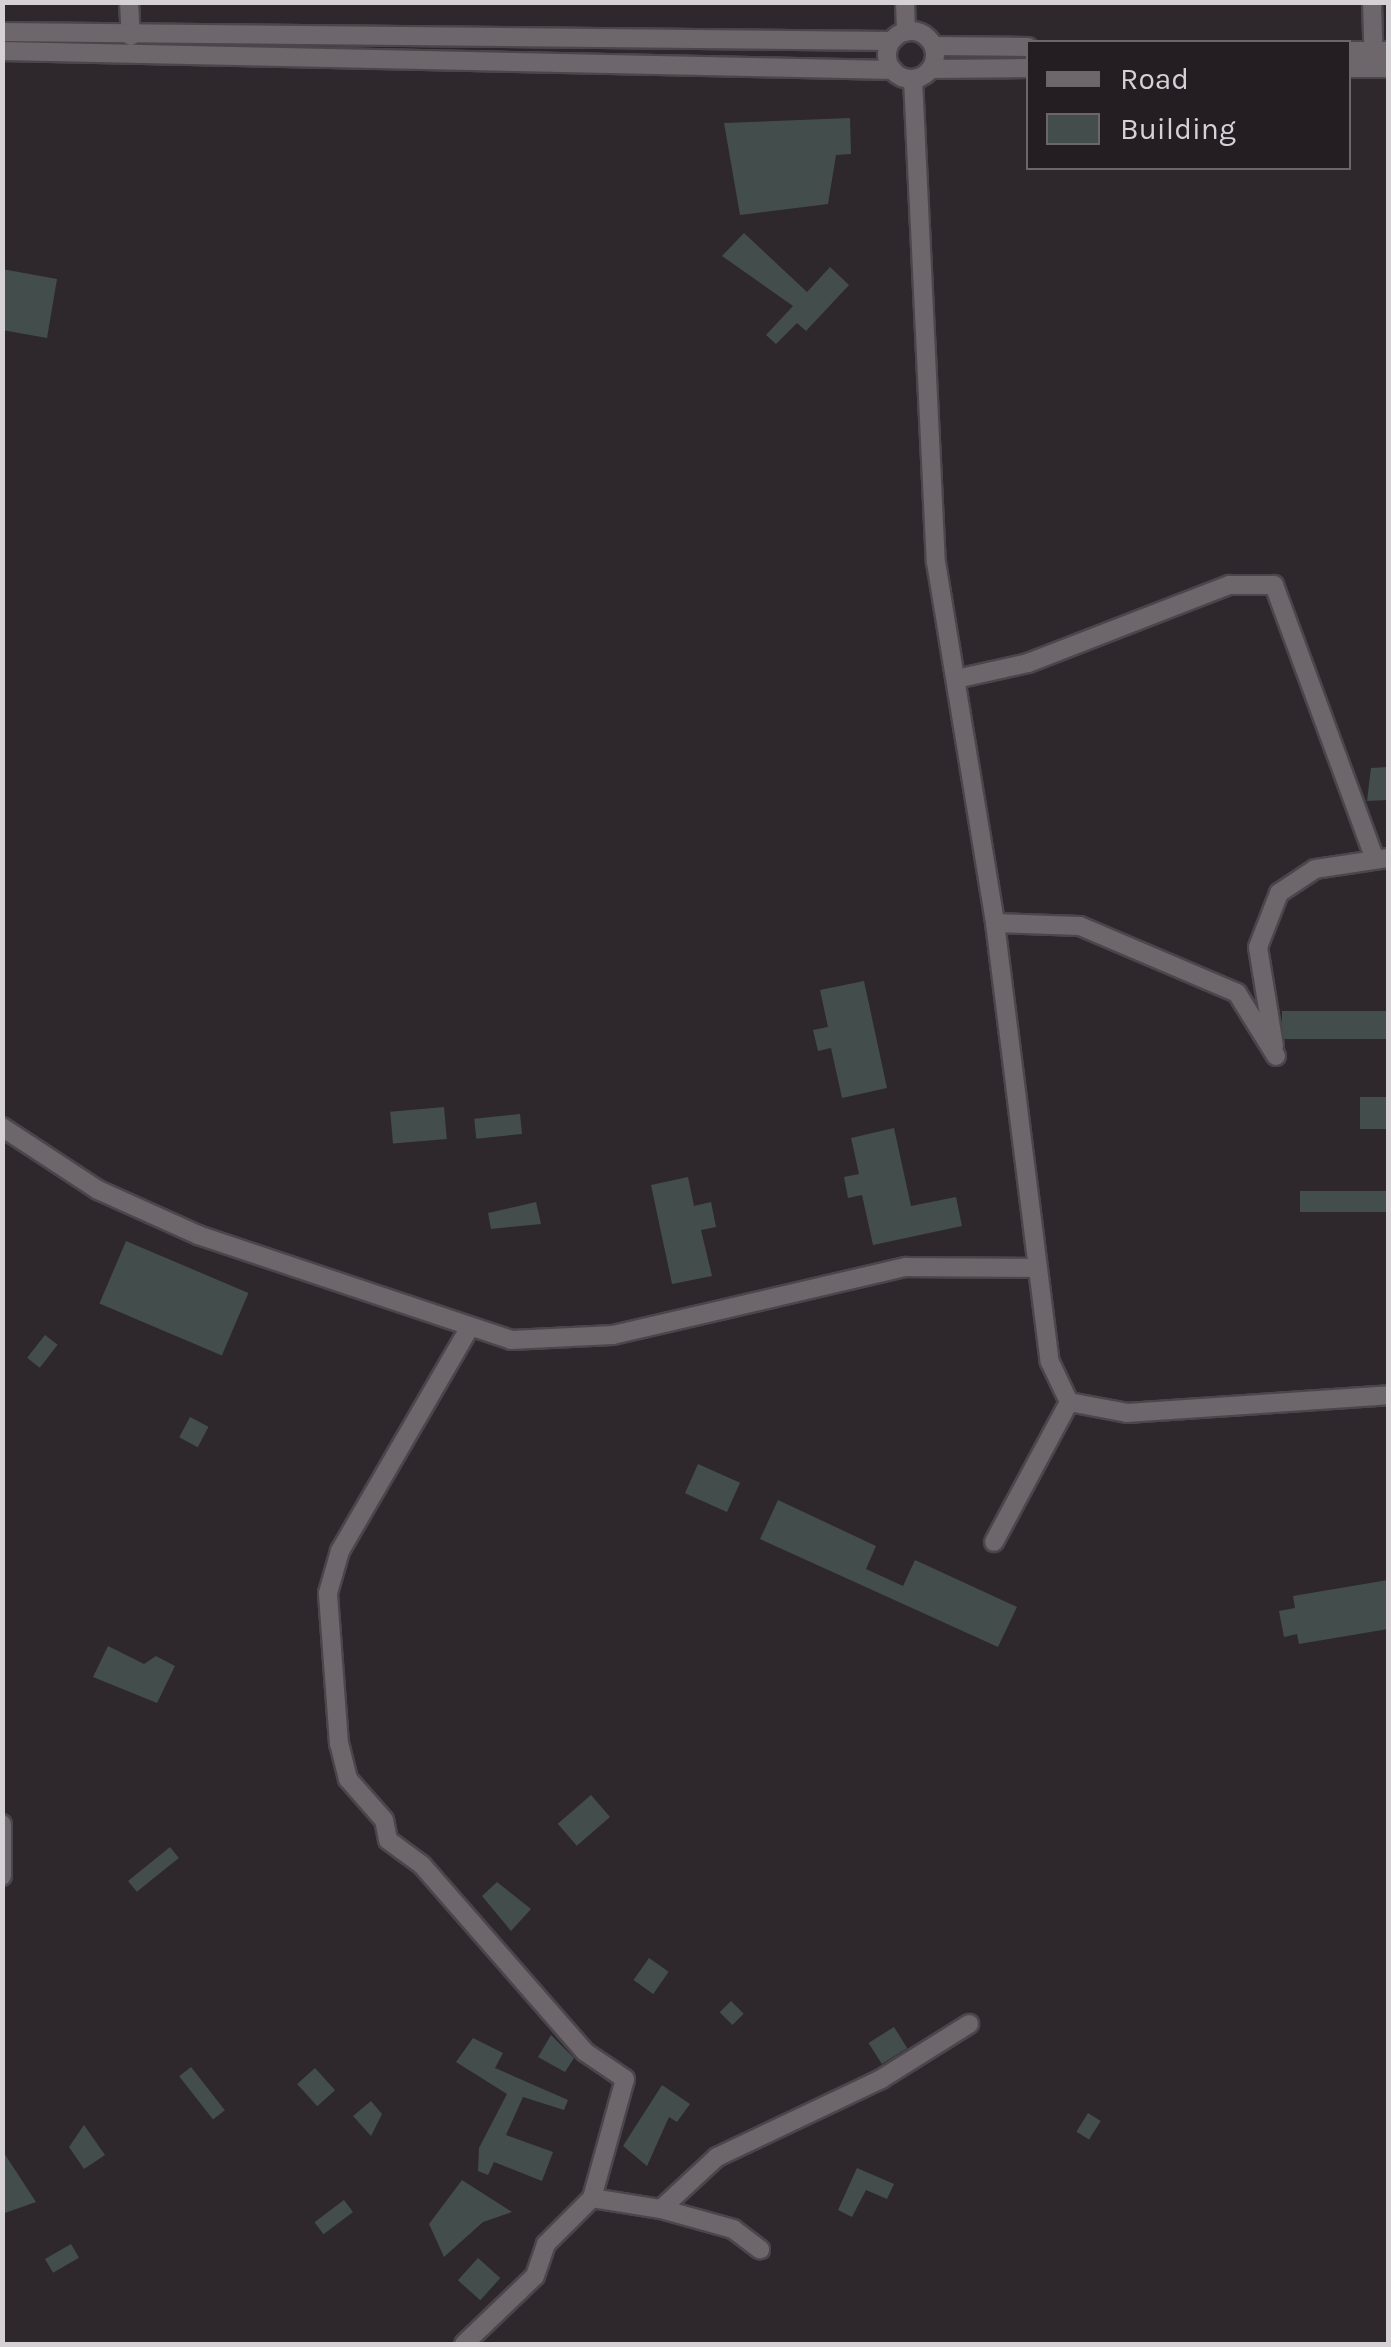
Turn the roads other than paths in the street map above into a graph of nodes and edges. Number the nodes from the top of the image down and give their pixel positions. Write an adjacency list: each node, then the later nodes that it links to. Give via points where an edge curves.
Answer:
1 (130, 2): 5 (street)
2 (905, 2): 6 (street)
3 (1372, 2): 11 (street)
4 (2, 32): 5 (street)
5 (131, 36): 6 (street)
6 (899, 36): 7 (street); 14 (street)
7 (934, 46): 8 (street); 15 (street)
8 (1026, 47)
9 (2, 52): 14 (street)
10 (1351, 52): 11 (street)
11 (1381, 60): 12 (street)
12 (1351, 67)
13 (1026, 68): 15 (street)
14 (892, 70): 16 (street)
15 (931, 70): 16 (street)
16 (913, 79): 17 (street, via 936,562)
17 (956, 679): 18 (street, via 1045,657 1229,585 1274,585); 19 (street)
18 (1382, 858): 19 (street, via 1294,878 1266,916 1258,946 1276,1056 1236,993 1080,926)
19 (995, 923): 21 (street)
20 (2, 1126): 22 (street, via 98,1190 198,1236)
21 (1036, 1268): 22 (street, via 906,1267 562,1342); 24 (street, via 1050,1362)
22 (470, 1327): 29 (street, via 340,1551 328,1593 339,1744 348,1779 384,1820 388,1840 422,1865 585,2052 625,2079)
23 (1388, 1394): 24 (street, via 1142,1414)
24 (1070, 1402): 25 (street)
25 (994, 1542)
26 (2, 1824): 27 (street)
27 (2, 1876)
28 (970, 2024): 30 (street, via 881,2080 717,2157)
29 (592, 2198): 30 (street); 32 (street, via 546,2244 535,2276)
30 (661, 2209): 31 (street, via 733,2228)
31 (760, 2249)
32 (464, 2344)

